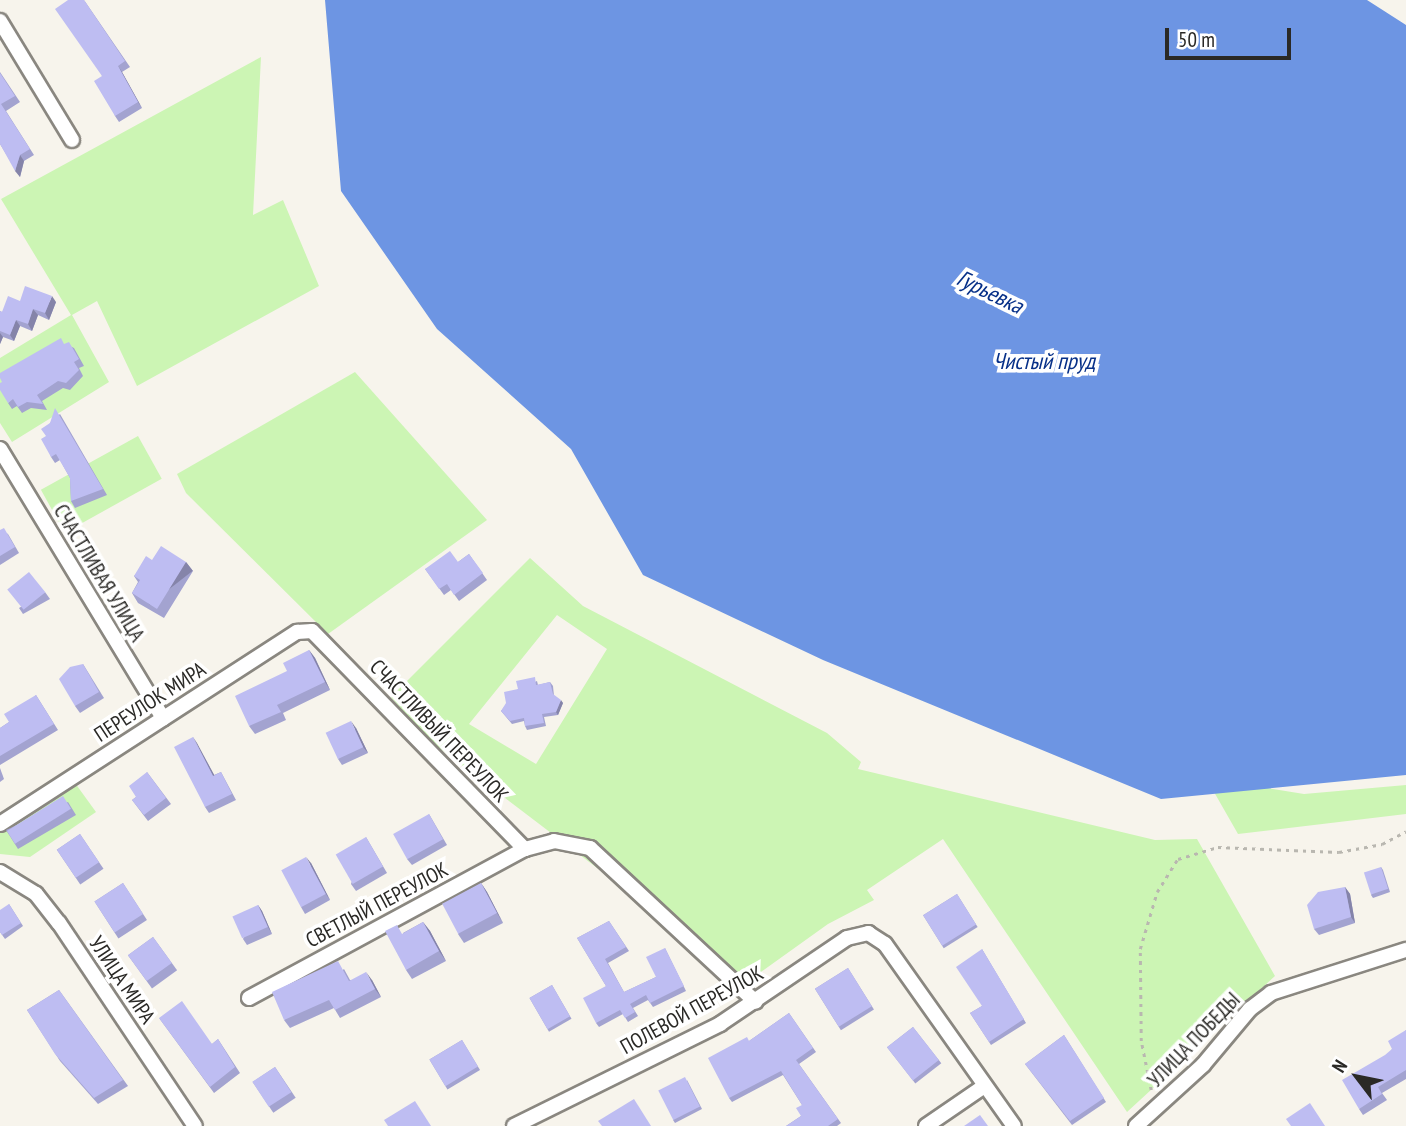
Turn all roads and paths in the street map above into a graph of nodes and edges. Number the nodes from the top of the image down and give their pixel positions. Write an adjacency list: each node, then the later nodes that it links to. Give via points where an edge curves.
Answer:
1 (0, 21): 2 (street)
2 (72, 140)
3 (0, 449): 5 (street, СЧАСТЛИВАЯ УЛИЦА)
4 (325, 640): 5 (street, ПЕРЕУЛОК МИРА, via 312,631 297,632); 8 (street, СЧАСТЛИВЫЙ ПЕРЕУЛОК, via 411,737)
5 (163, 718): 6 (street, ПЕРЕУЛОК МИРА)
6 (0, 824)
7 (1406, 831): 14 (path, via 1382,844 1339,852 1217,846 1178,859 1157,892 1140,949 1141,1041)
8 (525, 849): 11 (street, СВЕТЛЫЙ ПЕРЕУЛОК); 12 (street, СВЕТЛЫЙ ПЕРЕУЛОК, via 554,841 590,848)
9 (0, 872): 15 (street, УЛИЦА МИРА, via 36,894 51,913)
10 (1406, 950): 14 (street, УЛИЦА ПОБЕДЫ, via 1271,993 1250,1009 1203,1065)
11 (250, 998)
12 (756, 1002): 13 (street, ПОЛЕВОЙ ПЕРЕУЛОК, via 847,938 867,933 885,944); 16 (street, ПОЛЕВОЙ ПЕРЕУЛОК)
13 (983, 1087): 17 (street); 18 (street)
14 (1156, 1110): 19 (street, УЛИЦА ПОБЕДЫ)
15 (195, 1126)
16 (513, 1126)
17 (926, 1126)
18 (1014, 1126)
19 (1136, 1126)

